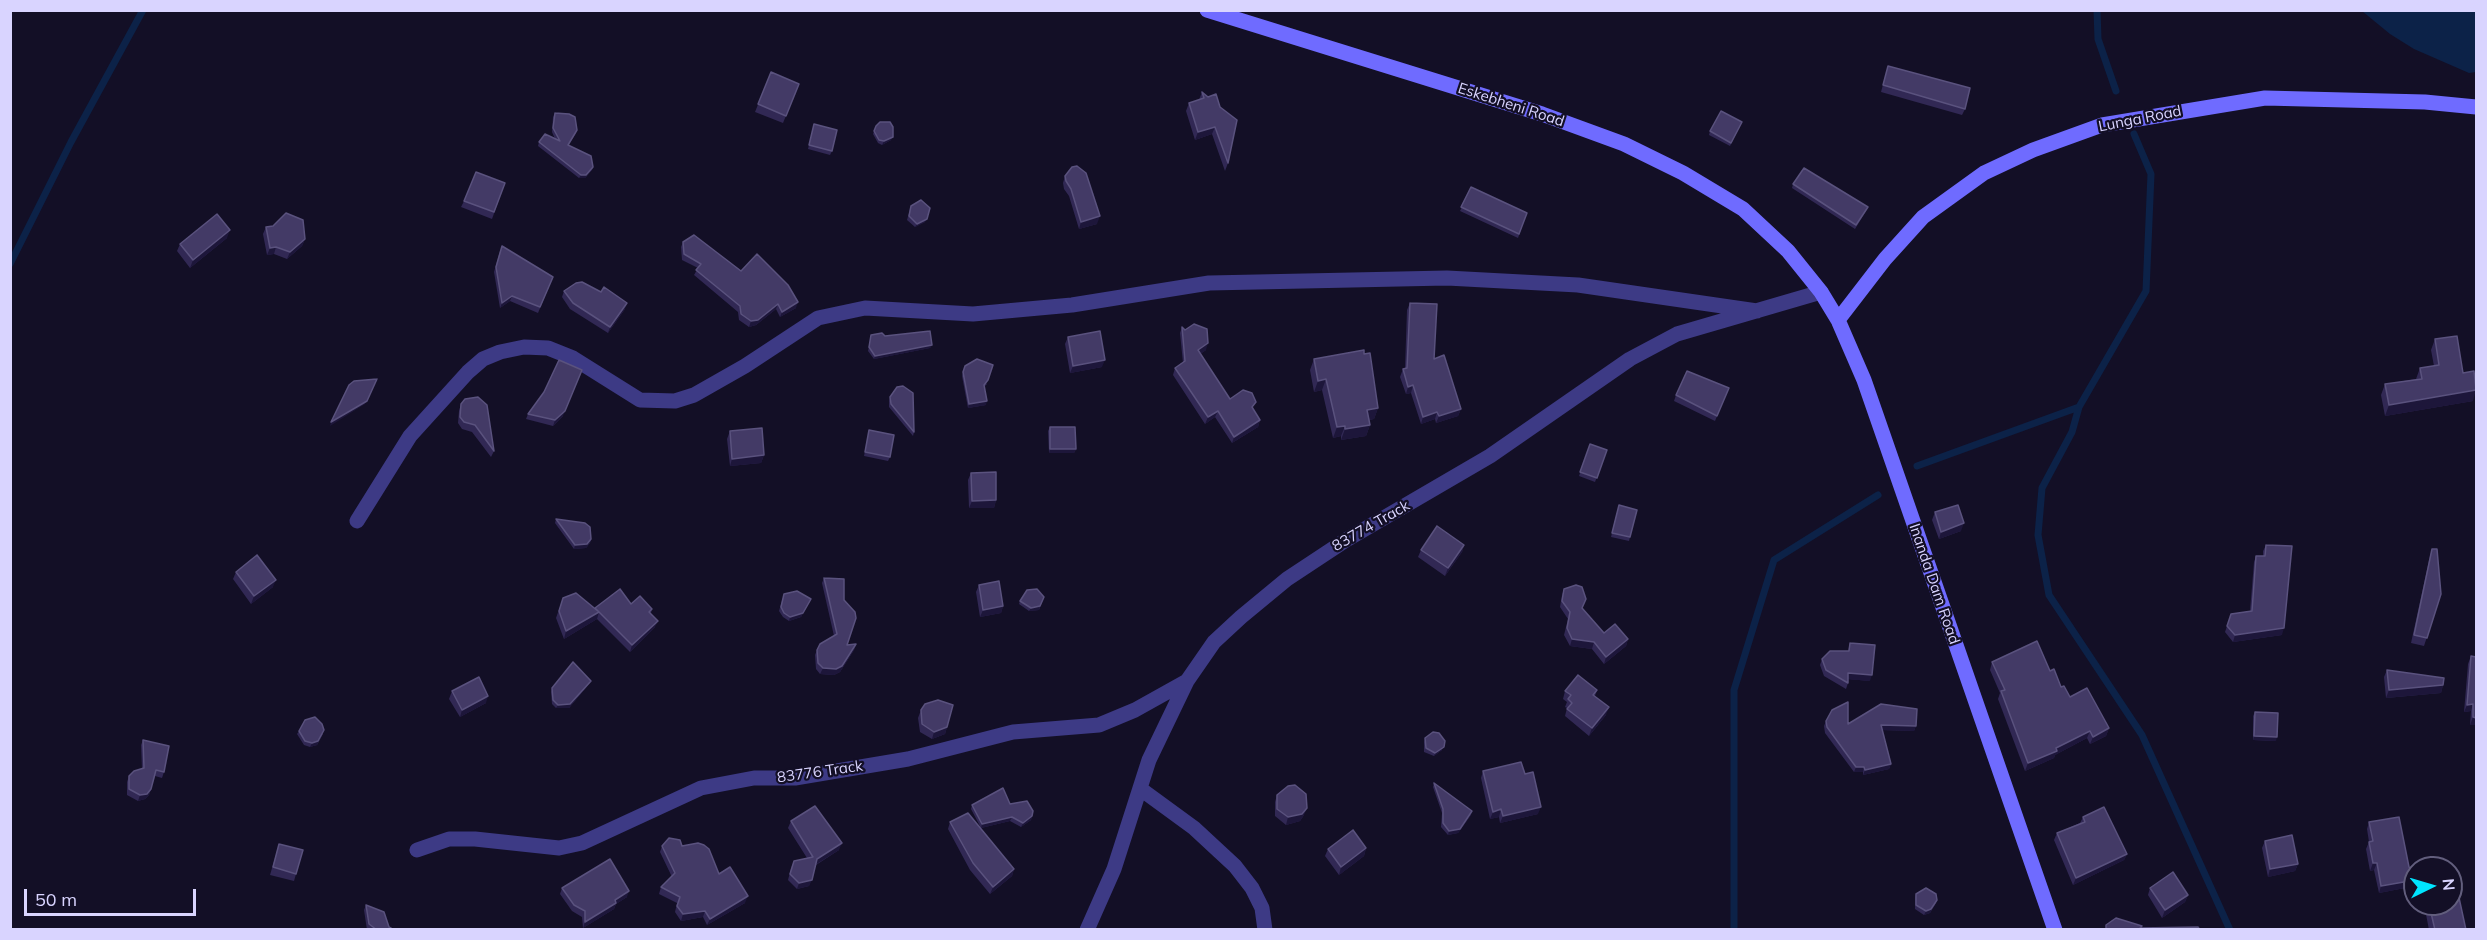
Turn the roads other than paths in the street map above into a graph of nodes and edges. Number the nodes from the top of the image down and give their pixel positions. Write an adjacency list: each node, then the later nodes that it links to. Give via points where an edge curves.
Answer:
1 (1207, 10): 3 (street, Eskebheni Road, via 1542,114 1624,144 1683,172 1743,209)
2 (2476, 107): 6 (street, Lunga Road, via 2265,98 2102,125 1984,173 1923,217)
3 (1788, 251): 4 (street, Inanda Dam Road)
4 (1821, 292): 5 (street, 83774 Track); 6 (street, Inanda Dam Road)
5 (1757, 311): 7 (street, via 1578,285 1447,278 1209,283 1082,303 973,314 865,308 818,318 694,395 664,402 640,400 573,358 548,348 524,347 500,351 468,372 410,436); 8 (street, 83774 Track, via 1677,334 1630,359 1490,456 1346,540 1287,579 1241,617 1214,642)
6 (1839, 320): 13 (street, Inanda Dam Road, via 1864,380)
7 (357, 521)
8 (1188, 681): 9 (street, 83774 Track, via 1149,760); 10 (street, 83776 Track, via 1099,725 1013,732 908,759 795,778 726,781 701,788 582,843 559,848 458,839)
9 (1142, 790): 11 (street, 83774 Track); 12 (street, via 1194,828 1235,866 1262,908)
10 (417, 850)
11 (1087, 930)
12 (1265, 930)
13 (2055, 930)

